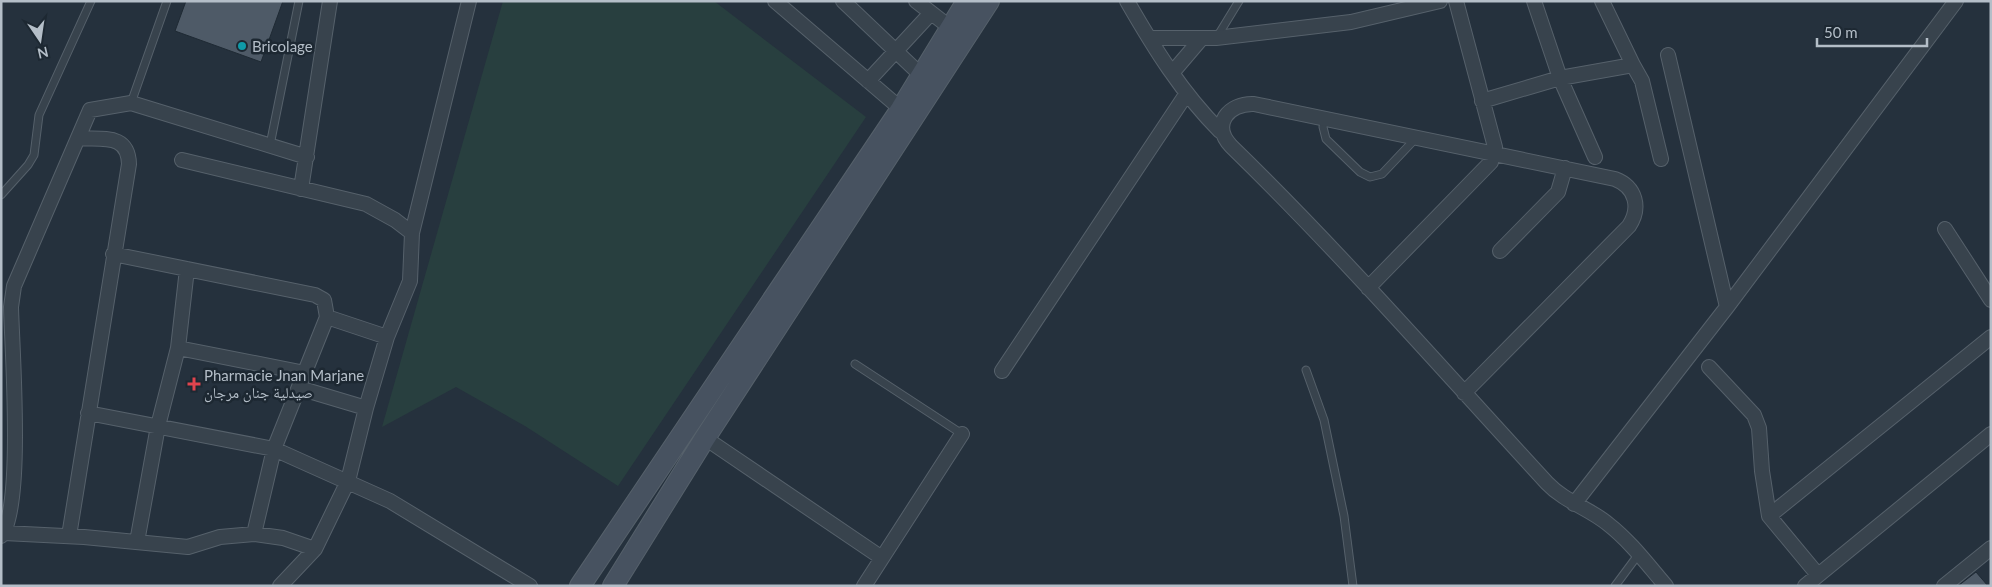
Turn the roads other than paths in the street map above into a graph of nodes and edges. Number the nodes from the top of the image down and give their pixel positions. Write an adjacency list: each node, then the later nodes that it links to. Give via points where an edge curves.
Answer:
1 (91, 1): 46 (lane, via 39,115 34,155)
2 (167, 1): 32 (lane)
3 (299, 1): 38 (lane)
4 (330, 1): 40 (street)
5 (469, 1): 48 (street)
6 (775, 1): 29 (street)
7 (843, 1): 23 (street)
8 (916, 1): 18 (street)
9 (967, 1): 19 (street)
10 (989, 1): 71 (street)
11 (1128, 1): 20 (street)
12 (1239, 1): 21 (lane)
13 (1440, 1): 21 (street, via 1350,22)
14 (1456, 1): 31 (street)
15 (1534, 1): 28 (street)
16 (1602, 1): 25 (street)
17 (1956, 1): 54 (street)
18 (931, 13): 19 (street); 23 (street)
19 (952, 29): 27 (street)
20 (1149, 38): 22 (street); 26 (street)
21 (1216, 38): 22 (street)
22 (1201, 39): 26 (street)
23 (896, 52): 27 (street); 29 (street)
24 (1668, 55): 54 (street)
25 (1633, 65): 28 (street); 42 (street, via 1642,81)
26 (1172, 73): 30 (street)
27 (922, 76): 33 (street)
28 (1560, 78): 31 (street); 41 (street)
29 (868, 81): 33 (street)
30 (1187, 93): 35 (street); 62 (street)
31 (1482, 101): 39 (street)
32 (131, 103): 37 (street, via 90,110); 38 (street)
33 (901, 109): 87 (street)
34 (1325, 118): 35 (street, via 1247,104 1226,116); 36 (street); 36 (lane, via 1326,138 1360,172 1370,177 1382,174)
35 (1220, 131): 52 (street)
36 (1417, 137): 39 (street)
37 (78, 138): 50 (street, via 117,140 126,146 129,153); 77 (street, via 14,286 10,307 15,440 10,517)
38 (270, 145): 40 (street)
39 (1495, 155): 44 (street); 52 (street)
40 (307, 157): 45 (street)
41 (1595, 157)
42 (1661, 159)
43 (182, 160): 45 (street)
44 (1565, 168): 49 (street, via 1558,192); 65 (street, via 1622,181 1635,198 1633,220)
45 (301, 188): 48 (street, via 366,204)
46 (1, 195)
47 (1945, 229): 53 (street)
48 (412, 233): 56 (street, via 410,281)
49 (1500, 251)
50 (113, 254): 51 (street); 67 (street)
51 (187, 269): 55 (street, via 315,295 324,300); 58 (street)
52 (1368, 288): 65 (street)
53 (1991, 300)
54 (1727, 307): 74 (street)
55 (327, 317): 56 (street); 63 (street)
56 (388, 337): 66 (street)
57 (1990, 339): 75 (street)
58 (178, 348): 63 (street); 68 (street)
59 (855, 364): 69 (lane)
60 (1709, 367): 75 (street, via 1754,415 1759,428)
61 (1306, 370): 90 (lane, via 1326,430 1344,516)
62 (1002, 371)
63 (305, 373): 64 (street)
64 (299, 388): 66 (street); 72 (street)
65 (1464, 393): 74 (street, via 1554,490)
66 (366, 408): 73 (street)
67 (88, 413): 68 (street); 78 (street)
68 (158, 426): 72 (street); 79 (street)
69 (962, 434): 83 (street)
70 (1991, 434): 84 (street)
71 (705, 438): 83 (street); 88 (street)
72 (274, 449): 73 (street); 76 (street)
73 (348, 481): 81 (street); 86 (street, via 390,501)
74 (1574, 504): 82 (street, via 1607,523)
75 (1769, 516): 84 (street)
76 (254, 534): 79 (street, via 220,537 188,547); 81 (street, via 283,538)
77 (2, 535): 78 (street)
78 (69, 536): 79 (street)
79 (137, 542)
80 (1991, 548): 94 (street)
81 (315, 549): 85 (street)
82 (1638, 555): 91 (lane); 92 (street)
83 (882, 558): 89 (street)
84 (1818, 575): 93 (street)
85 (280, 586)
86 (530, 586)
87 (580, 586)
88 (613, 586)
89 (864, 586)
90 (1353, 586)
91 (1615, 586)
92 (1666, 586)
93 (1805, 586)
94 (1944, 586)

